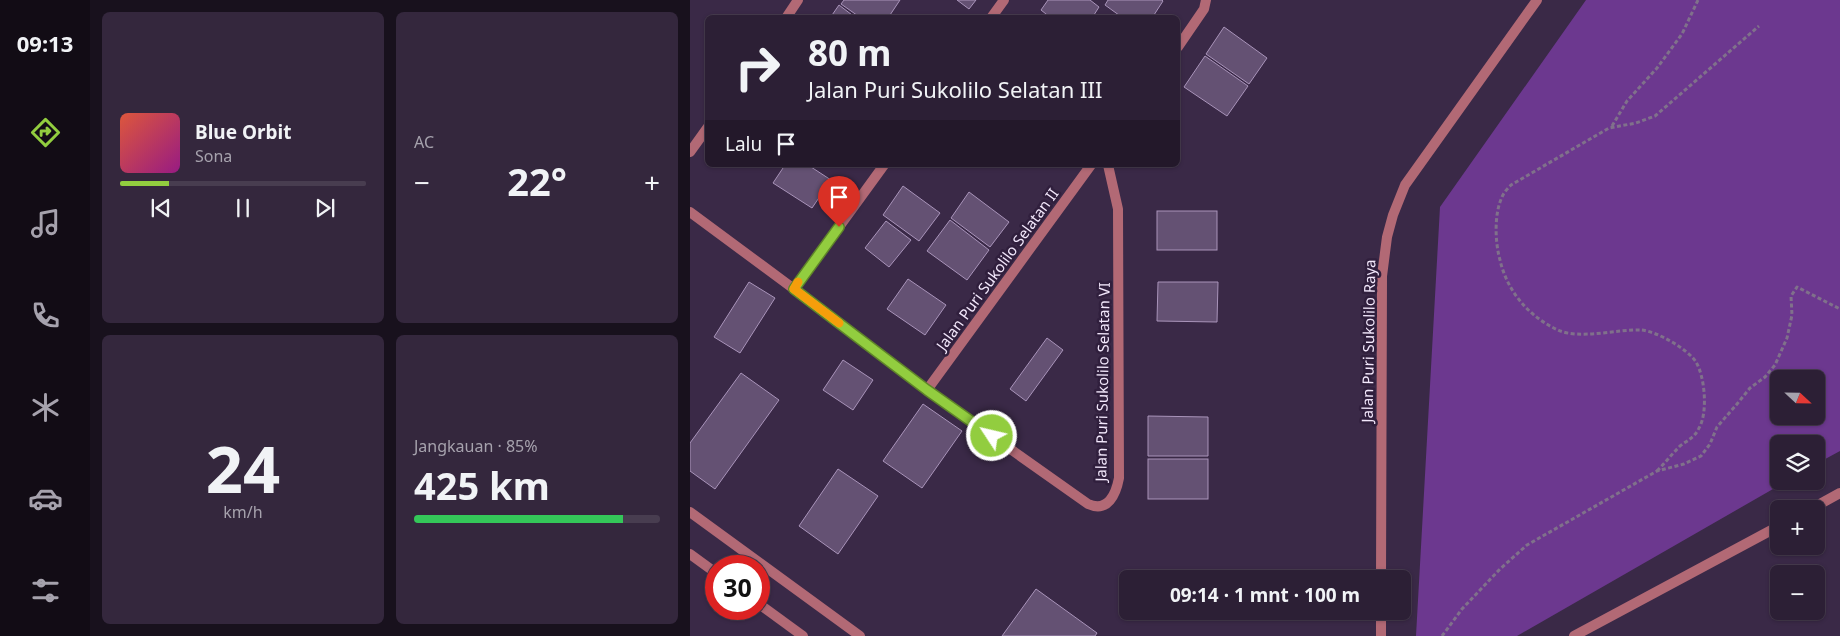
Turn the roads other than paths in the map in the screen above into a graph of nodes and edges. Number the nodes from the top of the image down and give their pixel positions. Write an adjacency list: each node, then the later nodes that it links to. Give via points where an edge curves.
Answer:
1 (798, 0): 5 (street)
2 (1004, 0): 6 (street)
3 (1206, 0): 7 (street, via 1204,9)
4 (1537, 0): 22 (street, Jalan Puri Sukolilo Raya, via 1405,185 1393,215 1382,276)
5 (788, 15)
6 (993, 15)
7 (1180, 44)
8 (705, 131): 9 (street)
9 (690, 152)
10 (883, 167): 14 (street)
11 (1090, 167): 15 (street, Jalan Puri Sukolilo Selatan II)
12 (1108, 167): 15 (street, Jalan Puri Sukolilo Selatan VI, via 1118,209 1119,468 1117,486 1109,501 1102,507 1088,504)
13 (690, 212): 14 (street, Jalan Puri Sukolilo Selatan VI)
14 (794, 289): 15 (street, Jalan Puri Sukolilo Selatan VI)
15 (927, 390)
16 (1840, 493): 17 (street)
17 (1825, 501)
18 (690, 512): 26 (street)
19 (1770, 531): 28 (street)
20 (690, 554): 21 (street)
21 (705, 565)
22 (1381, 570)
23 (770, 612): 25 (street)
24 (1381, 620): 27 (street)
25 (803, 636)
26 (860, 636)
27 (1381, 636)
28 (1574, 636)

